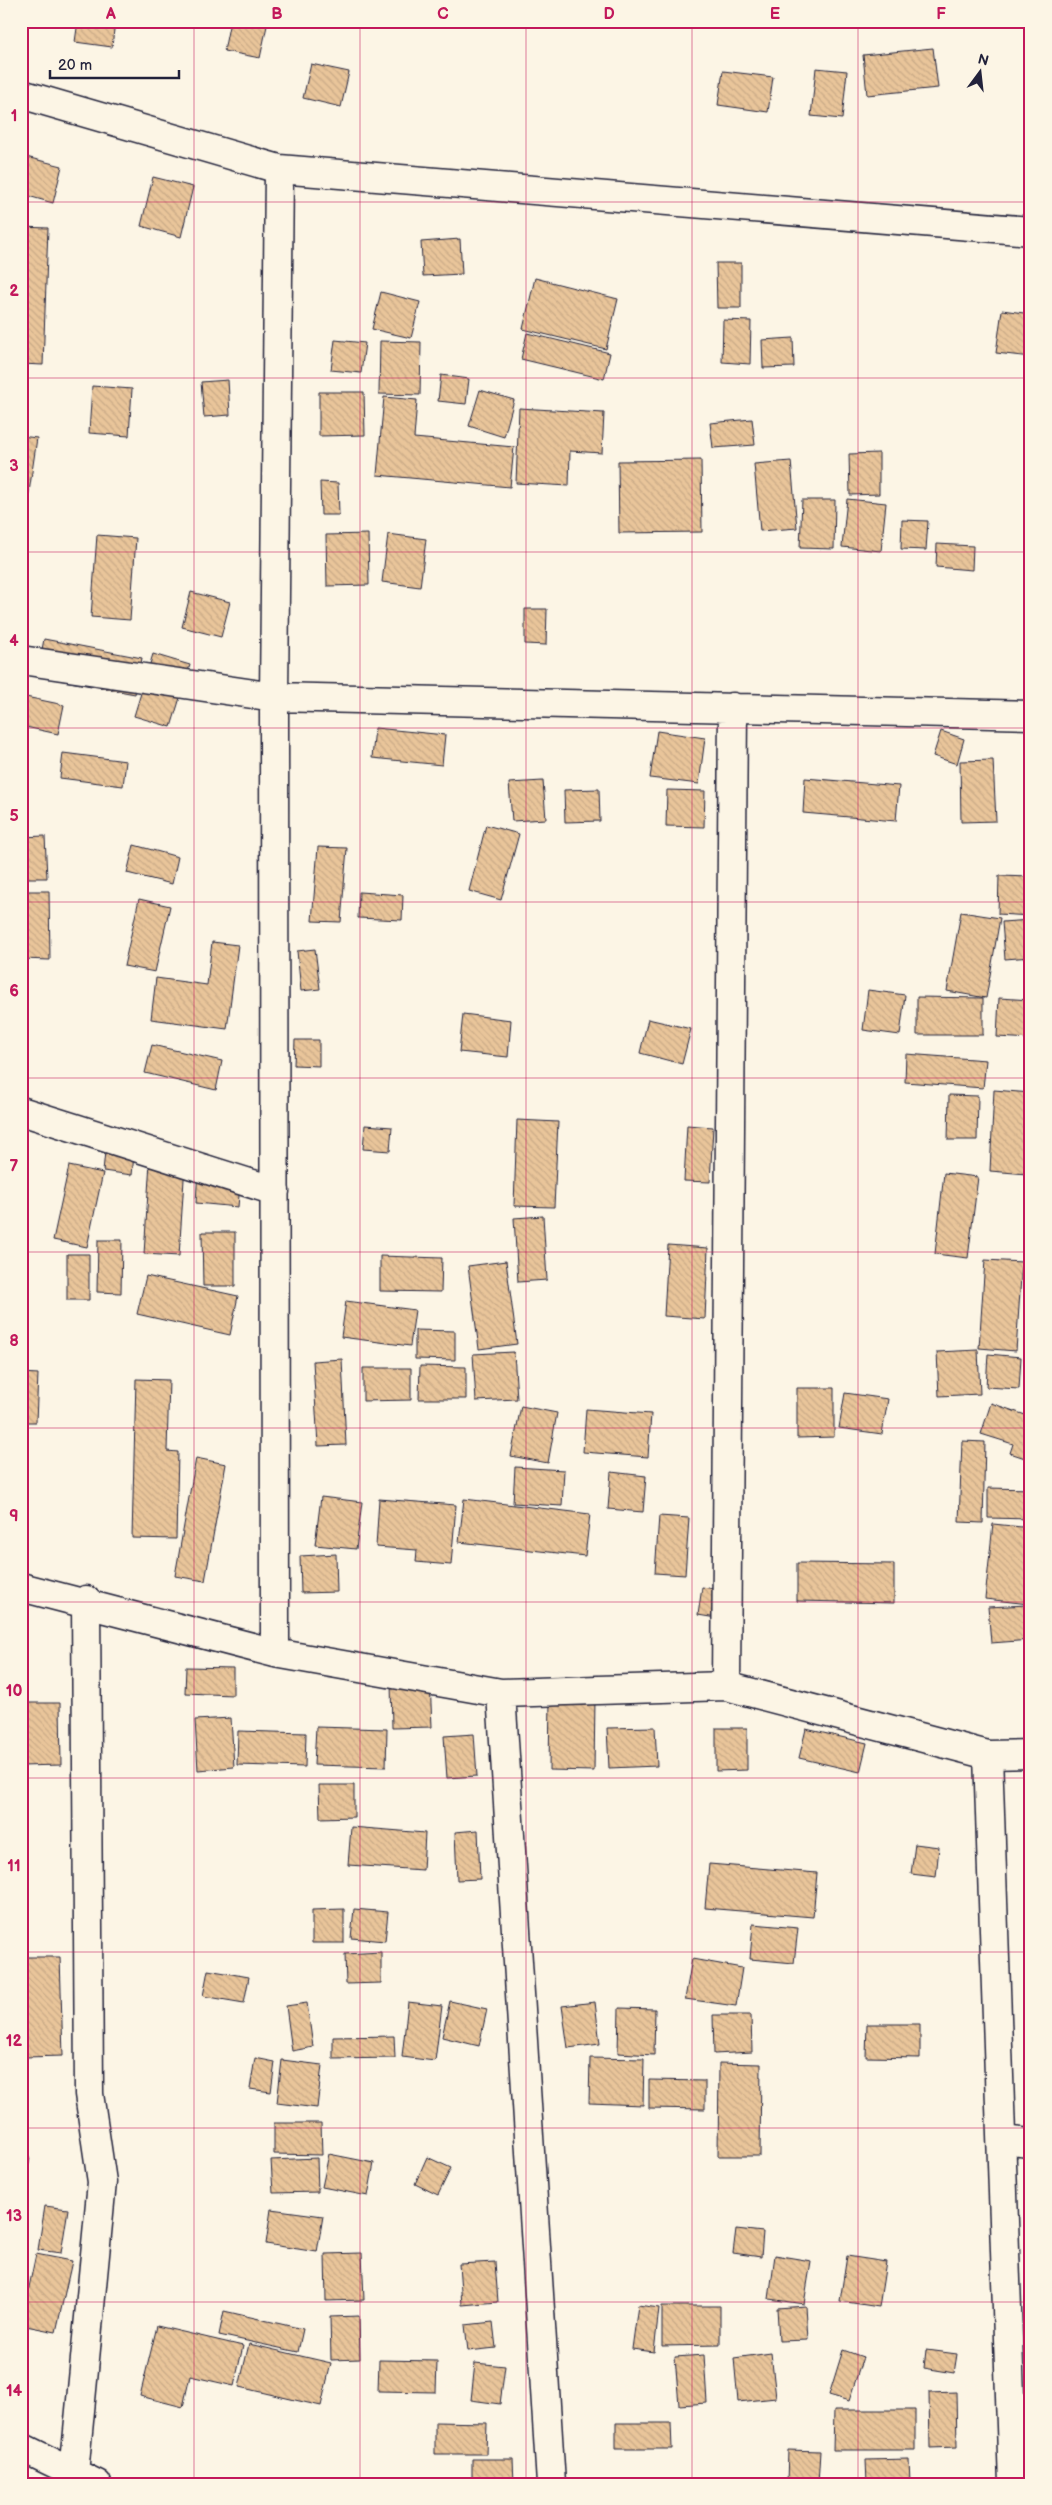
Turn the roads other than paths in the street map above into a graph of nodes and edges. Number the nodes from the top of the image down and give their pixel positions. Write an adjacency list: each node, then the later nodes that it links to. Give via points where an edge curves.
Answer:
1 (21, 94): 2 (street)
2 (279, 169): 3 (street); 5 (street)
3 (1031, 231)
4 (21, 660): 5 (street)
5 (274, 698): 6 (street); 9 (street)
6 (733, 708): 7 (street); 13 (street)
7 (1031, 715)
8 (21, 1111): 9 (street)
9 (275, 1191): 12 (street)
10 (21, 1588): 11 (street)
11 (85, 1602): 12 (street); 20 (street, via 90,2094 102,2182)
12 (275, 1653): 14 (street)
13 (726, 1686): 14 (street); 16 (street)
14 (501, 1692): 21 (street)
15 (1031, 1754): 16 (street)
16 (988, 1755): 17 (street)
17 (1002, 2140): 18 (street); 22 (street)
18 (1031, 2143)
19 (21, 2447): 20 (street)
20 (86, 2478)
21 (550, 2484)
22 (1013, 2484)

